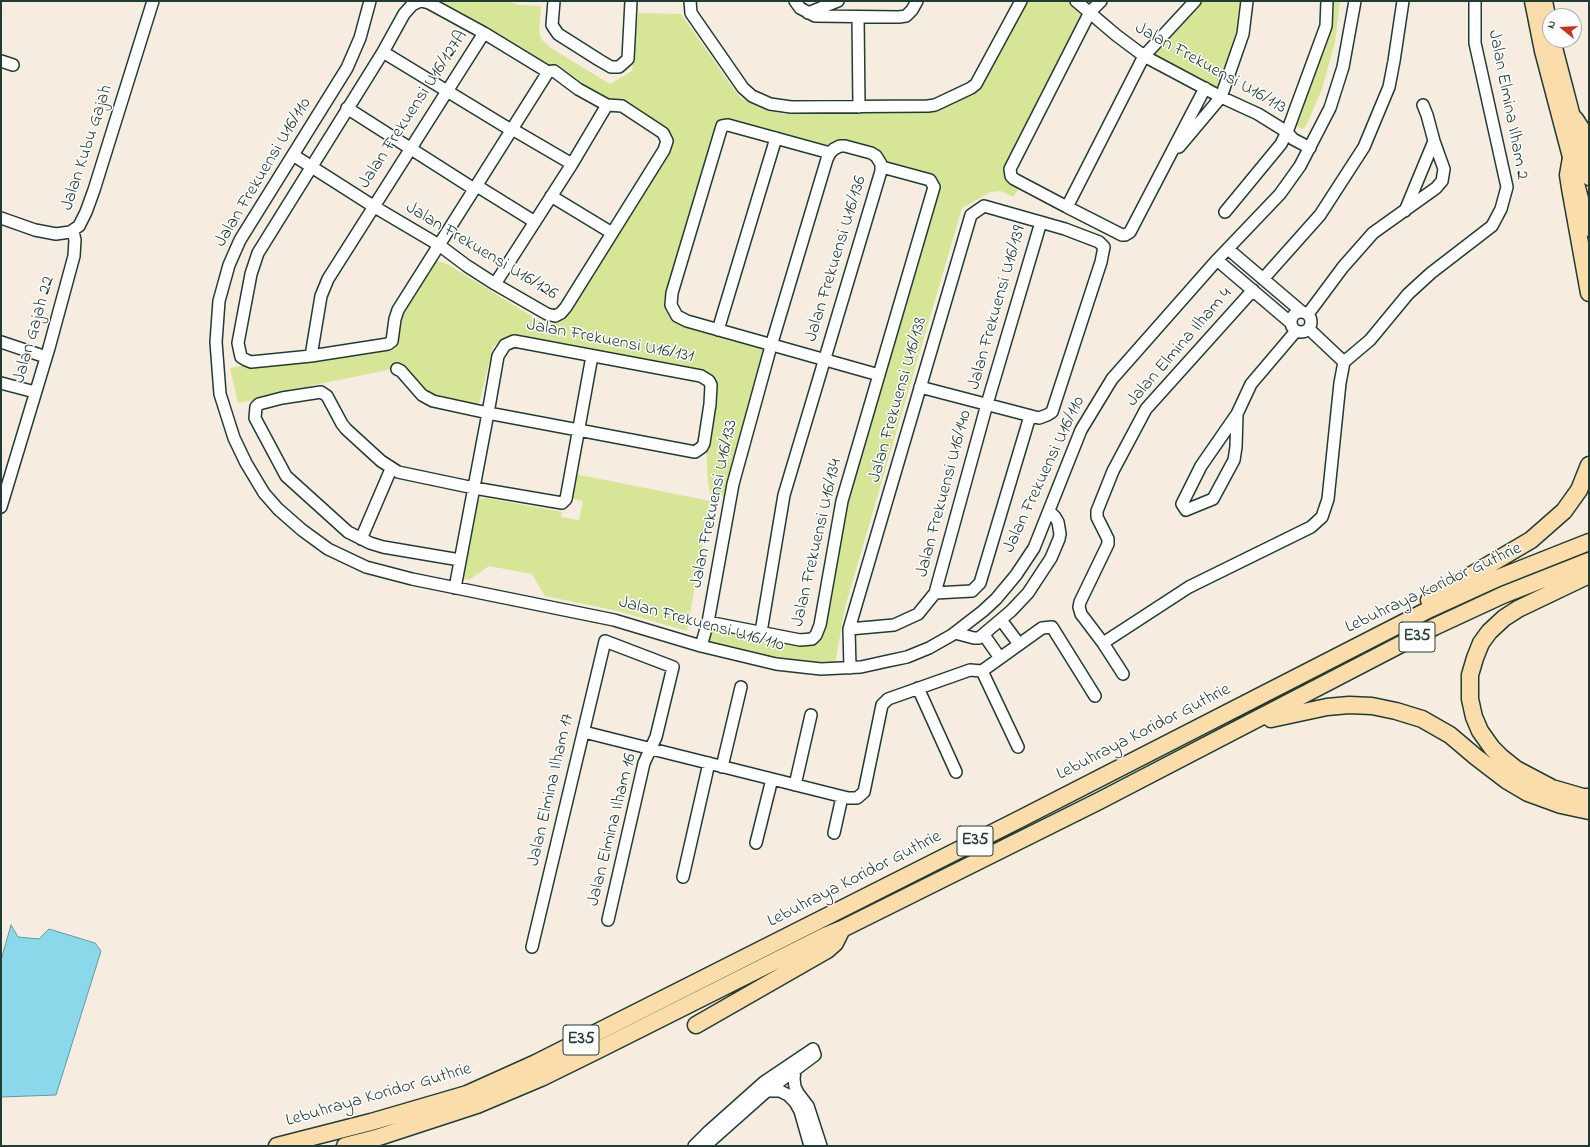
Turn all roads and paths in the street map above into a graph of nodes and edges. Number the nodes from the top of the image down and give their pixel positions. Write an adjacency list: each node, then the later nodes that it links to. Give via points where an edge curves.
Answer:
1 (153, 1): 63 (street, Jalan Kubu Gajah, via 89,205 83,219)
2 (370, 1): 46 (street, Jalan Frekuensi U16/110, via 360,38 346,68)
3 (420, 1): 23 (street, via 429,3); 25 (street, via 408,9)
4 (554, 1): 5 (street, via 552,25 558,34 611,67 619,67 628,59)
5 (631, 1)
6 (795, 1): 21 (street)
7 (838, 1): 21 (street)
8 (917, 1): 22 (street, via 906,16)
9 (1076, 1): 20 (street, Jalan Frekuensi U16/113)
10 (1101, 1): 20 (street)
11 (1195, 1): 26 (street)
12 (1247, 1): 32 (street, via 1243,34)
13 (1326, 1): 39 (street, via 1326,26)
14 (1355, 1): 43 (street, Jalan Frekuensi U16/110, via 1343,67 1330,108)
15 (1403, 1): 68 (street, via 1389,87 1364,147 1320,216)
16 (1475, 1): 82 (street, Jalan Elmina Ilham 2, via 1475,43 1507,187 1501,209 1492,226 1408,294 1370,340)
17 (1532, 1): 47 (main road, via 1542,51)
18 (690, 2): 35 (street, via 690,13 743,88 752,96 782,106)
19 (1021, 2): 35 (street, via 979,79 971,88 935,105)
20 (1090, 12): 26 (street, Jalan Frekuensi U16/113); 56 (street, via 1010,169 1014,179)
21 (808, 13): 22 (street, via 815,16)
22 (858, 17): 35 (street)
23 (484, 33): 29 (street); 31 (street, Jalan Frekuensi U16/127A)
24 (1555, 48): 37 (main road)
25 (383, 52): 31 (street); 36 (street)
26 (1144, 56): 30 (street, Jalan Frekuensi U16/113); 56 (street)
27 (1, 62): 28 (street)
28 (13, 65)
29 (548, 72): 33 (street, via 554,71 578,89); 38 (street)
30 (1205, 88): 32 (street, Jalan Frekuensi U16/113); 49 (street)
31 (448, 91): 38 (street); 44 (street, Jalan Frekuensi U16/127A)
32 (1221, 97): 39 (street, Jalan Frekuensi U16/113, via 1258,114); 49 (street)
33 (607, 105): 48 (street); 64 (street, Jalan Frekuensi U16/126, via 622,106 664,134 667,141 664,150)
34 (1423, 105): 41 (street)
35 (858, 107)
36 (347, 108): 44 (street); 50 (street)
37 (1575, 119): 42 (highway); 52 (main road)
38 (512, 130): 48 (street); 53 (street)
39 (1287, 132): 43 (street, Jalan Frekuensi U16/113, via 1296,133); 58 (street, via 1281,144)
40 (776, 138): 45 (street); 75 (street); 75 (street, via 728,125 722,126 671,299 674,311 682,319)
41 (1434, 141): 57 (street); 57 (street, via 1444,168 1442,181)
42 (1589, 143)
43 (1312, 145): 66 (street, Jalan Frekuensi U16/110, via 1280,194)
44 (410, 149): 53 (street); 55 (street, Jalan Frekuensi U16/127A)
45 (830, 153): 51 (street, Jalan Frekuensi U16/136, via 840,146 852,148 871,153); 77 (street, Jalan Frekuensi U16/136)
46 (293, 155): 50 (street, Jalan Frekuensi U16/126); 103 (street, Jalan Frekuensi U16/110, via 240,240 229,265 219,301 216,342 218,379 234,438 264,493 302,530 328,549 372,569)
47 (1571, 158): 62 (main road); 71 (highway, via 1568,175)
48 (572, 164): 54 (street)
49 (1166, 164): 56 (street, via 1130,232 1125,235)
50 (311, 166): 55 (street, Jalan Frekuensi U16/126); 78 (street, via 258,252 251,274 238,343 241,357 251,362)
51 (882, 166): 81 (street, Jalan Frekuensi U16/136); 84 (street, via 930,180 934,187)
52 (1589, 178)
53 (475, 187): 60 (street); 65 (street)
54 (551, 196): 60 (street); 64 (street)
55 (373, 206): 65 (street, Jalan Frekuensi U16/126); 78 (street, Jalan Frekuensi U16/127A, via 328,279 321,296)
56 (1067, 207)
57 (1405, 211): 72 (street, via 1373,233)
58 (1225, 212)
59 (1, 218): 63 (street, Jalan Kubu Gajah, via 46,233)
60 (535, 222): 69 (street)
61 (1041, 222): 86 (street, Jalan Frekuensi U16/138, via 984,206 971,215); 88 (street, Jalan Frekuensi U16/139); 91 (street, via 1099,242 1104,247 1052,412 1039,418)
62 (1589, 229)
63 (73, 231): 80 (street, Jalan Gajah 22, via 76,240 74,256)
64 (612, 233): 69 (street, Jalan Frekuensi U16/126, via 566,307 558,315 547,314)
65 (439, 244): 69 (street, Jalan Frekuensi U16/126); 78 (street, via 398,310 390,343)
66 (1228, 248): 67 (street, Jalan Frekuensi U16/110); 68 (street)
67 (1217, 260): 70 (street); 97 (street, Jalan Frekuensi U16/110, via 1112,379 1081,430)
68 (1263, 279): 72 (street)
69 (495, 284)
70 (1253, 290): 73 (street); 111 (street, Jalan Elmina Ilham 4, via 1146,409 1113,471 1097,511 1108,544 1079,608)
71 (1589, 293)
72 (1305, 313): 73 (street, via 1293,317); 74 (street, via 1311,323)
73 (1294, 327): 74 (street, via 1303,332); 90 (street, via 1251,384)
74 (1309, 329): 82 (street)
75 (718, 330): 77 (street)
76 (1, 342): 80 (street)
77 (771, 346): 81 (street); 106 (street, Jalan Frekuensi U16/133, via 732,489)
78 (311, 356)
79 (592, 356): 89 (street, Jalan Frekuensi U16/131, via 514,341 505,345 498,356); 92 (street); 92 (street, Jalan Frekuensi U16/131, via 706,379 711,385 711,391 704,443 702,448 695,452)
80 (46, 357): 87 (street, Jalan Gajah 22)
81 (824, 360): 84 (street); 108 (street, Jalan Frekuensi U16/136, via 784,495)
82 (1344, 362): 111 (street, via 1328,499 1322,517 1311,527 1189,588)
83 (397, 369): 89 (street, via 433,402)
84 (879, 375): 108 (street, Jalan Frekuensi U16/134, via 841,508 816,635 812,639 800,640)
85 (1, 383): 87 (street)
86 (920, 387): 88 (street); 107 (street, Jalan Frekuensi U16/138)
87 (35, 392): 96 (street, Jalan Gajah 22)
88 (987, 404): 91 (street); 104 (street, Jalan Frekuensi U16/140)
89 (488, 413): 92 (street, Jalan Frekuensi U16/131); 95 (street, Jalan Frekuensi U16/131)
90 (1237, 414): 90 (street, via 1234,460 1213,499 1186,510 1182,504 1201,466)
91 (1030, 416): 104 (street, via 980,583 972,591)
92 (579, 430): 95 (street, via 564,502)
93 (1589, 465): 119 (highway, via 1579,490 1564,511 1531,540)
94 (391, 469): 95 (street); 98 (street); 98 (street, via 346,429 327,396 321,392 282,398 256,407 255,418 286,476 348,532)
95 (474, 488): 100 (street, Jalan Frekuensi U16/131)
96 (1, 507)
97 (1049, 511): 105 (street, via 1058,522 1058,544 1028,593); 109 (street, Jalan Frekuensi U16/110, via 1034,548 1016,575 991,603)
98 (361, 538): 100 (street, via 383,547)
99 (1589, 542): 119 (highway, Lebuhraya Koridor Guthrie / E35, via 1498,578 1430,609)
100 (460, 560): 103 (street, Jalan Frekuensi U16/131)
101 (1589, 561): 124 (highway, Lebuhraya Koridor Guthrie / E35, via 1504,595 1434,628)
102 (1589, 575): 134 (highway, via 1504,618 1481,644 1470,675 1470,699 1474,717 1492,748 1516,769 1552,788)
103 (455, 588): 113 (street, Jalan Frekuensi U16/110, via 614,620)
104 (935, 593): 107 (street, via 918,614 894,625)
105 (1001, 620): 110 (street); 112 (street)
106 (708, 622): 108 (street, Jalan Frekuensi U16/134); 113 (street, Jalan Frekuensi U16/133)
107 (849, 629): 116 (street, Jalan Frekuensi U16/138)
108 (761, 632)
109 (955, 633): 110 (street, via 974,638); 116 (street, Jalan Frekuensi U16/110, via 907,657)
110 (984, 635): 114 (street)
111 (1103, 643): 118 (street, Jalan Elmina Ilham 4)
112 (1019, 644): 114 (street); 122 (street, via 1042,628 1052,627)
113 (702, 646): 116 (street, Jalan Frekuensi U16/110, via 776,664 821,669)
114 (1000, 658): 117 (street)
115 (673, 667): 125 (street, Jalan Elmina Ilham 17, via 606,641); 127 (street, Jalan Elmina Ilham 16)
116 (850, 668)
117 (982, 671): 121 (street, via 970,670); 126 (street)
118 (1123, 674)
119 (1300, 676): 145 (highway, Lebuhraya Koridor Guthrie / E35, via 522,1069 467,1094)
120 (741, 688): 129 (street)
121 (918, 688): 130 (street); 133 (street, via 888,699 882,704 864,792 857,798)
122 (1095, 696)
123 (811, 714): 132 (street)
124 (1249, 723): 135 (highway, via 1349,705 1396,711 1422,720 1450,735 1506,780 1528,793 1561,805); 140 (highway, Lebuhraya Koridor Guthrie / E35, via 1099,802)
125 (584, 732): 127 (street); 141 (street, Jalan Elmina Ilham 17)
126 (1018, 747)
127 (651, 749): 128 (street); 139 (street, Jalan Elmina Ilham 16, via 644,763)
128 (709, 763): 129 (street); 138 (street)
129 (722, 767): 131 (street)
130 (956, 772)
131 (772, 779): 132 (street); 137 (street)
132 (795, 785): 133 (street)
133 (842, 796): 136 (street)
134 (1589, 797)
135 (1589, 811)
136 (834, 833)
137 (756, 843)
138 (683, 877)
139 (608, 920)
140 (842, 929): 142 (highway, via 835,943 827,950); 146 (highway, Lebuhraya Koridor Guthrie / E35, via 534,1081 477,1105)
141 (532, 947)
142 (696, 1025)
143 (795, 1070): 144 (street); 147 (street, via 815,1055 813,1049 764,1082); 150 (street, via 795,1086 808,1106)
144 (767, 1091): 148 (street); 149 (street, via 780,1091 795,1102)
145 (277, 1146)
146 (345, 1146)
147 (694, 1146)
148 (706, 1146)
149 (810, 1146)
150 (821, 1146)

